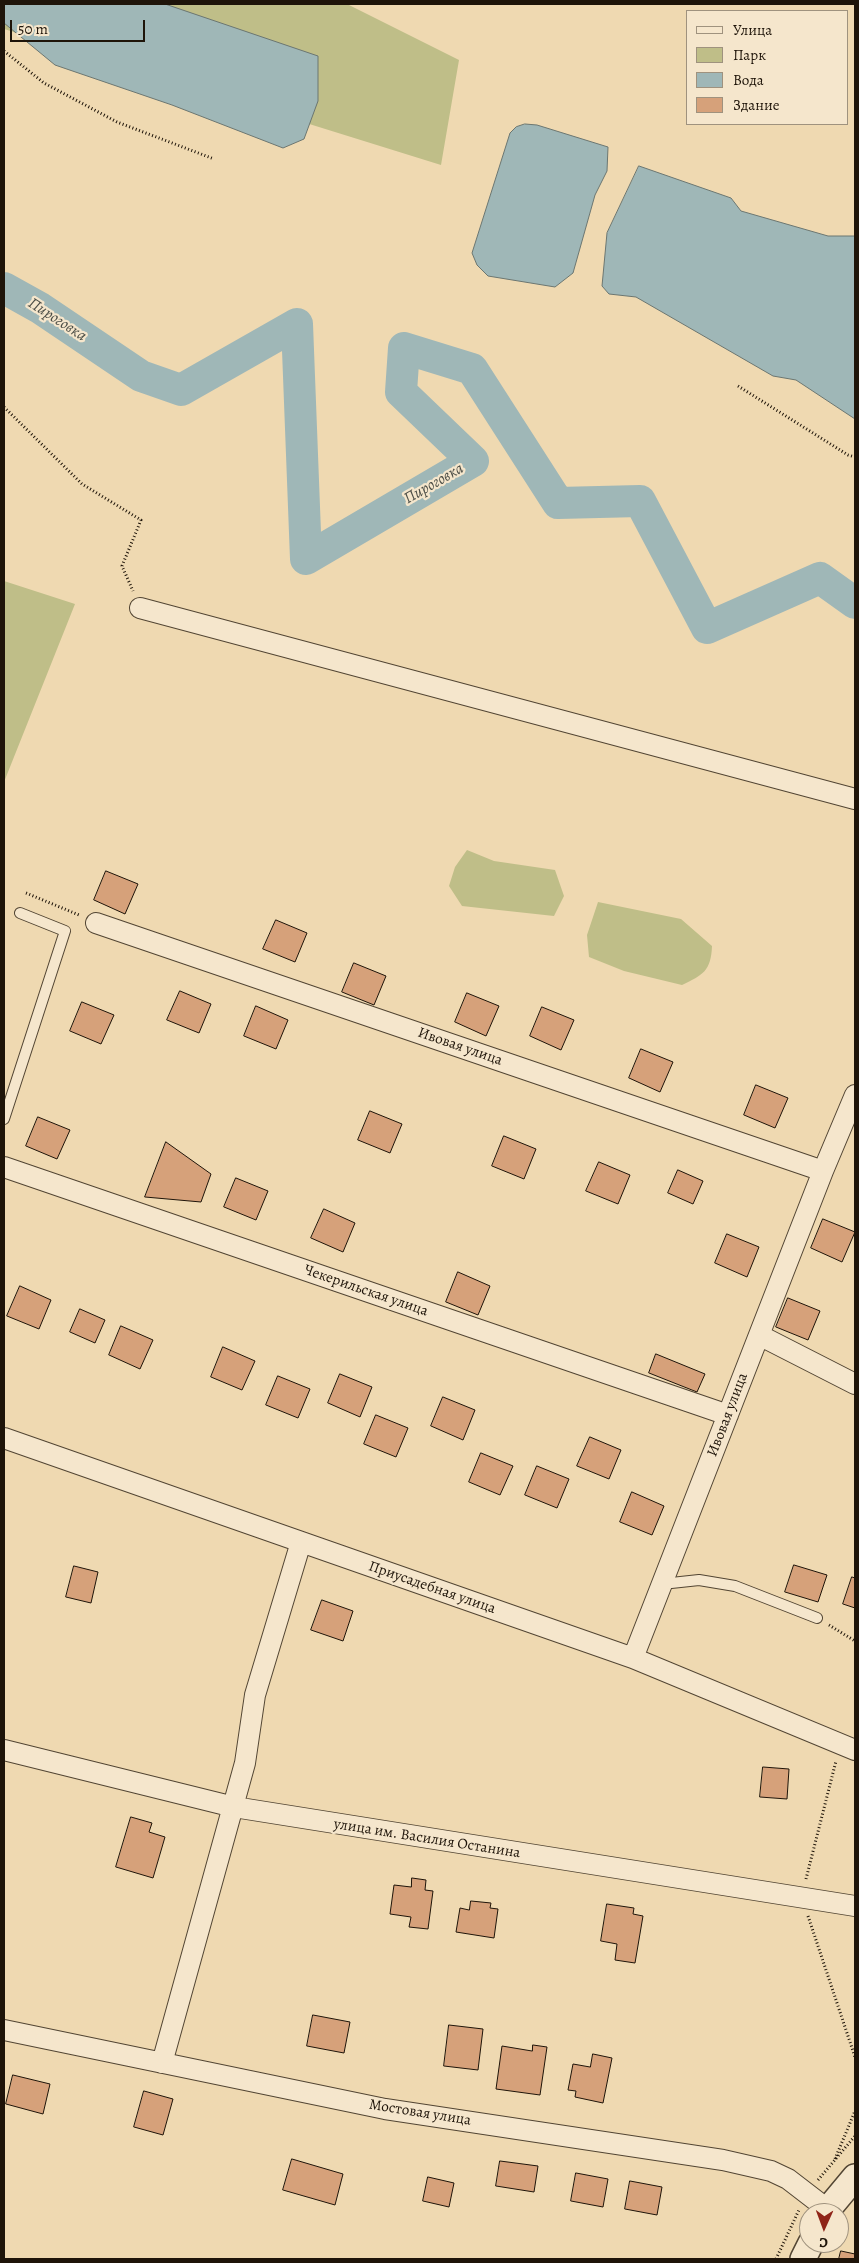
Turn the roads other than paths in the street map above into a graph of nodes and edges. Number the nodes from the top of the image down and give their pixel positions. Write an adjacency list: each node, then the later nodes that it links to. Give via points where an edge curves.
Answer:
1 (140, 608): 2 (street)
2 (855, 799)
3 (20, 913): 6 (lane, via 65,931)
4 (96, 922): 8 (street, Ивовая улица)
5 (855, 1095): 8 (street, Ивовая улица)
6 (4, 1119)
7 (4, 1167): 11 (street, Чекерильская улица)
8 (824, 1171): 9 (street, Ивовая улица)
9 (759, 1335): 10 (street); 11 (street, Ивовая улица)
10 (855, 1384)
11 (728, 1415): 14 (street, Ивовая улица)
12 (4, 1438): 13 (street, Приусадебная улица)
13 (301, 1542): 16 (street, Приусадебная улица); 19 (street, via 255,1695 245,1764)
14 (662, 1584): 15 (lane, via 699,1580 735,1586); 16 (street, Ивовая улица)
15 (818, 1618)
16 (633, 1658): 18 (street, Приусадебная улица)
17 (4, 1750): 19 (street, улица им. Василия Останина)
18 (855, 1750)
19 (234, 1807): 20 (street, улица им. Василия Останина); 22 (street)
20 (855, 1906)
21 (4, 2030): 22 (street, Мостовая улица)
22 (162, 2063): 24 (street, Мостовая улица, via 385,2109 723,2160 771,2171 788,2179)
23 (855, 2178): 25 (street)
24 (816, 2203)
25 (833, 2203)

